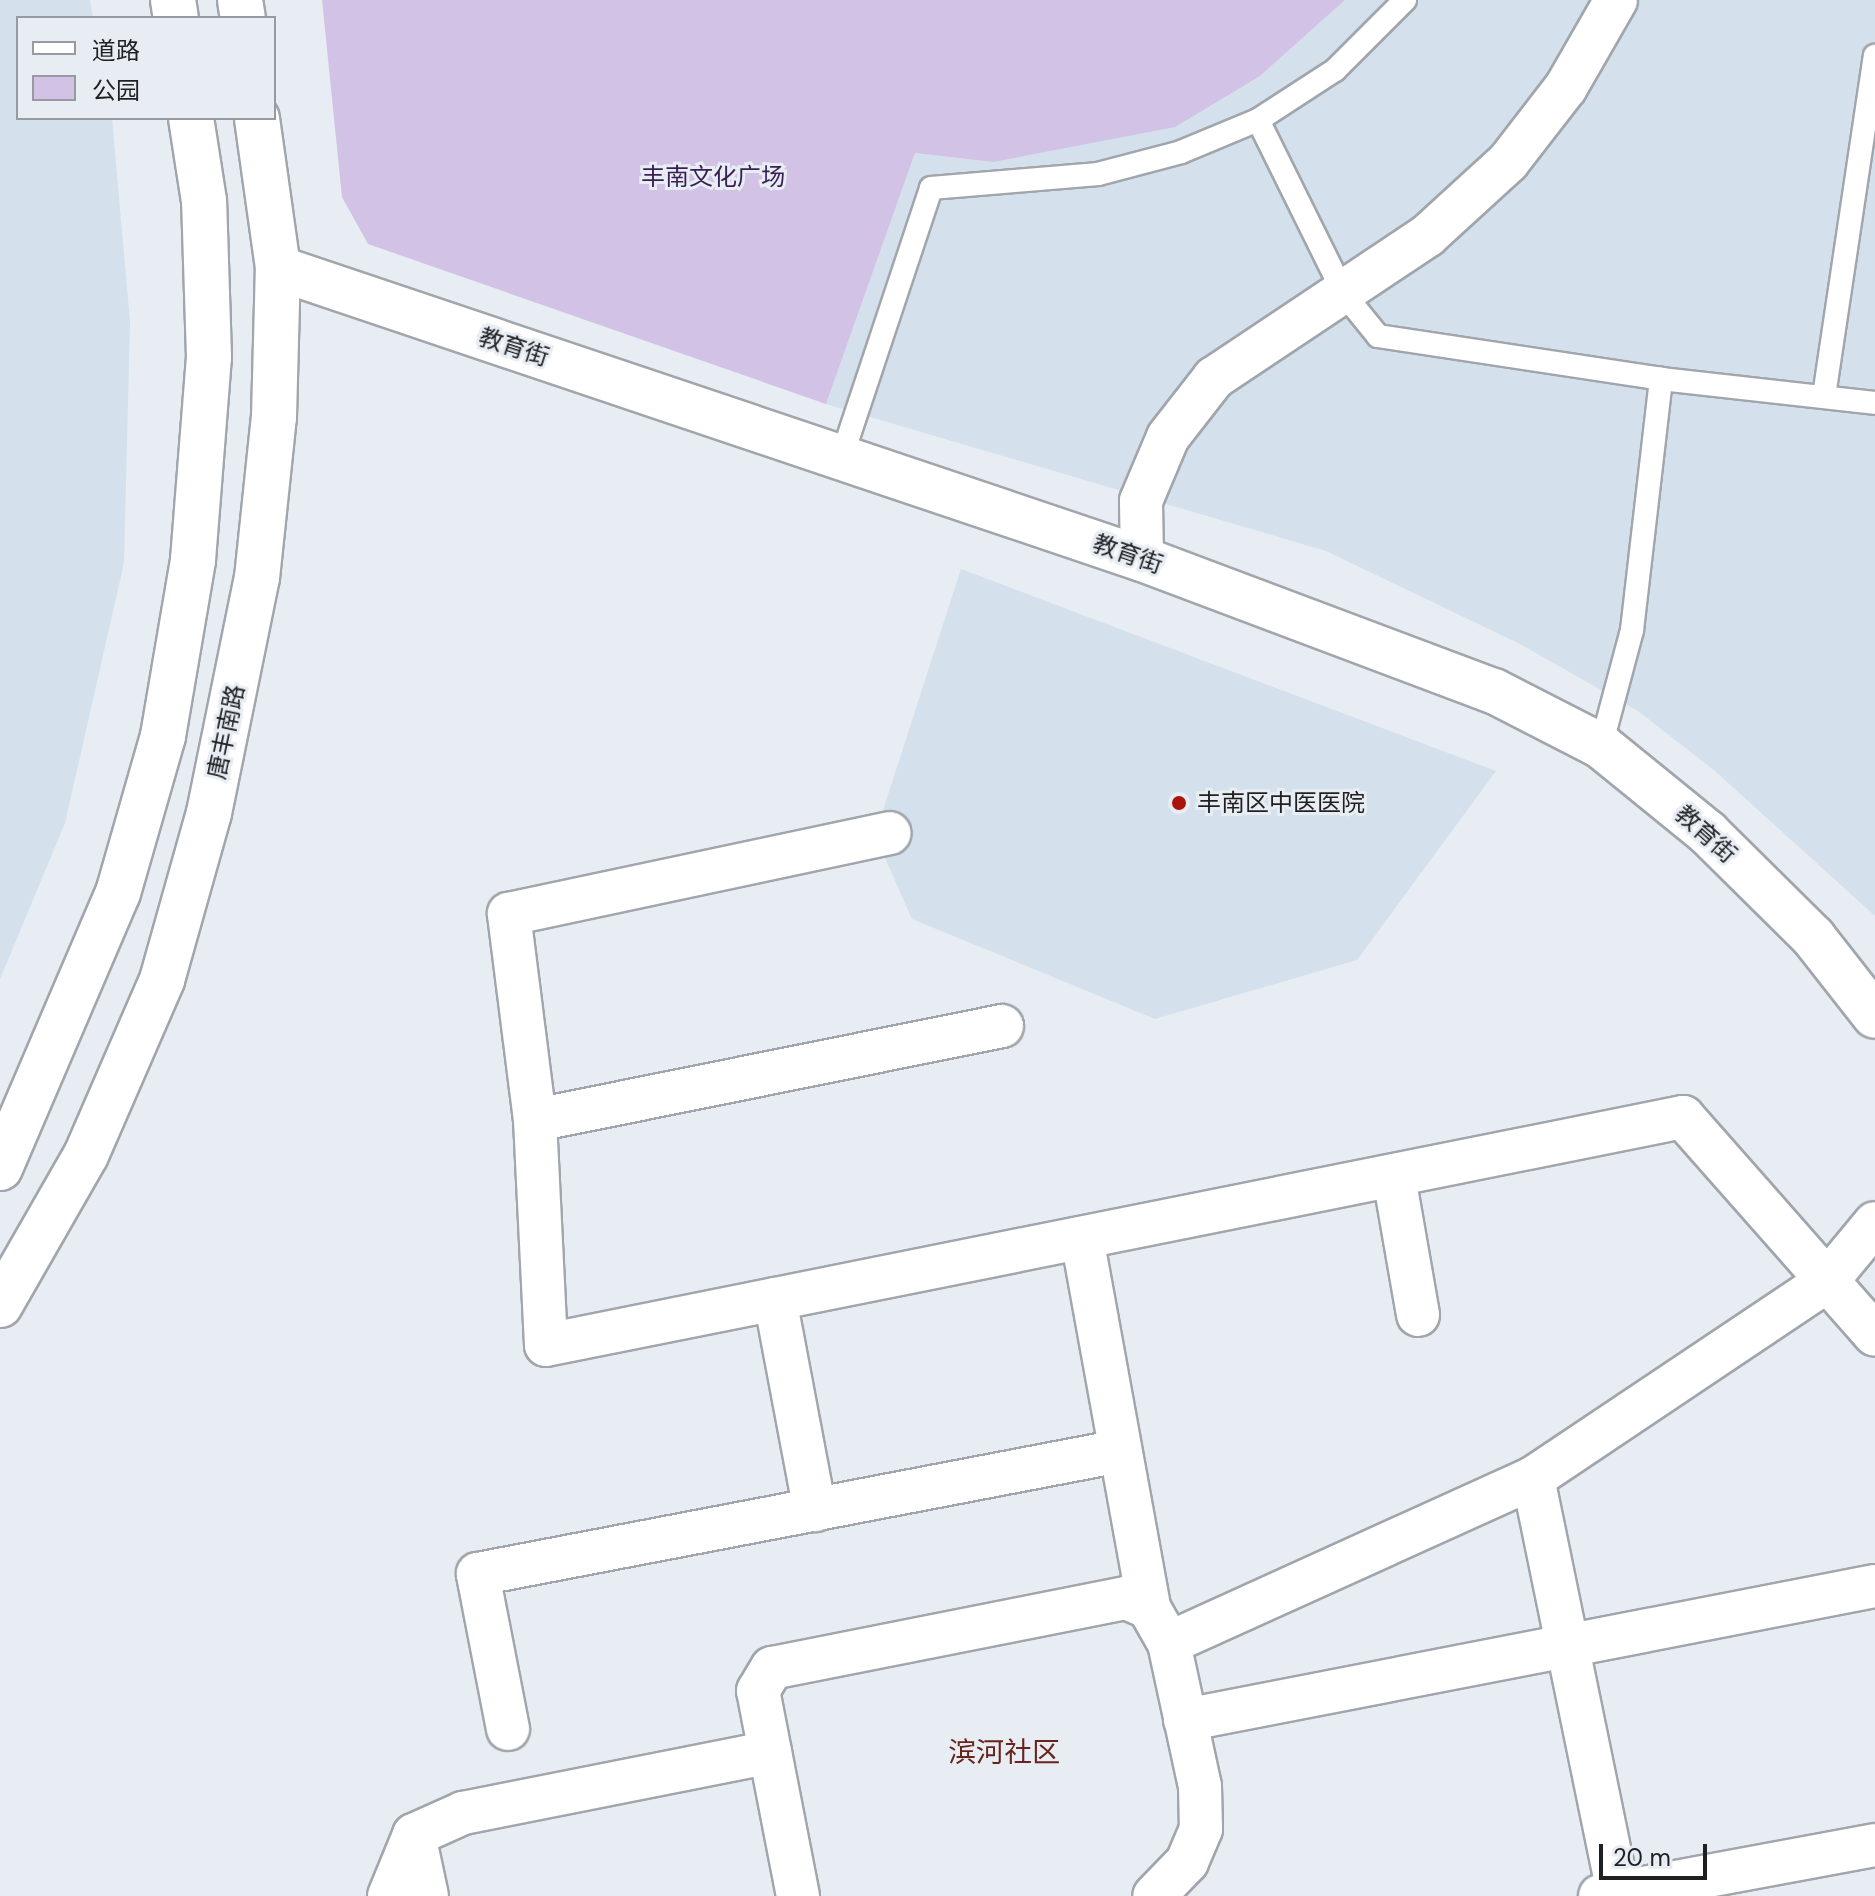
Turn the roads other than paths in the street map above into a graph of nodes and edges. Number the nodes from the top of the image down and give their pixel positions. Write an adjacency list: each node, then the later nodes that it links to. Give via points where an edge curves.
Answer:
1 (1405, 0): 6 (lane, via 1335,70)
2 (1616, 0): 8 (street, via 1566,87 1508,162 1427,236)
3 (1875, 56): 10 (lane)
4 (191, 120): 19 (main road, via 204,201 209,357 193,560 163,736 118,893)
5 (257, 120): 7 (main road, 唐丰南路)
6 (1258, 120): 8 (lane); 12 (lane, via 1181,152 1098,174 931,188)
7 (278, 268): 12 (main road, 教育街); 25 (main road, 唐丰南路, via 274,417 257,578 209,813 162,980 86,1155)
8 (1344, 294): 9 (lane, via 1378,336); 13 (street, via 1214,378 1168,437 1141,501)
9 (1661, 379): 10 (lane); 14 (lane, via 1632,630)
10 (1824, 396): 11 (lane)
11 (1875, 403)
12 (842, 456): 13 (main road, 教育街)
13 (1142, 559): 14 (main road, 教育街, via 1494,691)
14 (1601, 746): 16 (main road, 教育街, via 1708,833 1813,937)
15 (889, 833): 18 (street, via 509,914)
16 (1875, 1016)
17 (1002, 1026): 18 (street)
18 (535, 1120): 24 (street, via 546,1345)
19 (0, 1168)
20 (1394, 1177): 22 (street); 23 (street, via 1683,1117); 26 (street)
21 (1875, 1223): 23 (street)
22 (1082, 1238): 24 (street); 28 (street)
23 (1827, 1281): 27 (street); 29 (street)
24 (775, 1299): 30 (street)
25 (0, 1305)
26 (1418, 1315)
27 (1875, 1335)
28 (1120, 1451): 30 (street); 32 (street)
29 (1533, 1478): 32 (street); 33 (street)
30 (815, 1510): 35 (street, via 478,1574)
31 (1875, 1586): 33 (street)
32 (1159, 1626): 34 (street); 36 (street, via 1126,1598 772,1668 758,1691)
33 (1573, 1648): 34 (street); 39 (street)
34 (1185, 1720): 43 (street, via 1201,1829 1187,1862)
35 (508, 1729)
36 (770, 1752): 37 (street, via 463,1813); 42 (street)
37 (414, 1835): 40 (street); 41 (street)
38 (1875, 1845): 39 (street)
39 (1609, 1894)
40 (389, 1896)
41 (427, 1896)
42 (798, 1896)
43 (1154, 1896)

